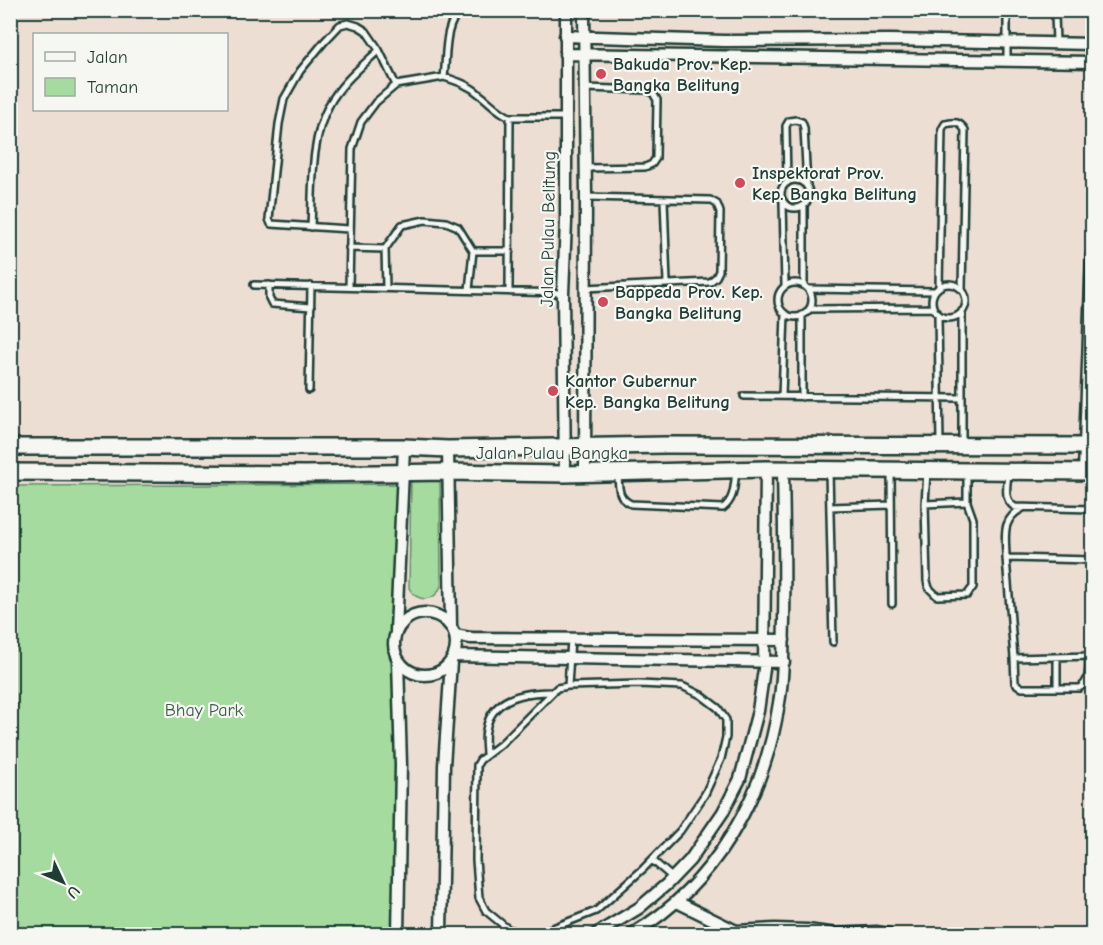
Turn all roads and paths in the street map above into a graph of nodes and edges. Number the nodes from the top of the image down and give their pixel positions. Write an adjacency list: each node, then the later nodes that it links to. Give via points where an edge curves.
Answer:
1 (462, 10): 16 (lane, via 450,28)
2 (566, 10): 6 (street, Jalan Pulau Belitung)
3 (584, 10): 7 (street, Jalan Pulau Belitung)
4 (1011, 10): 8 (lane, via 1007,17)
5 (1039, 10): 9 (lane, via 1054,14)
6 (565, 36): 7 (street); 12 (street, Jalan Pulau Belitung)
7 (584, 36): 8 (street, via 724,41); 13 (street, Jalan Pulau Belitung)
8 (1007, 42): 9 (street); 14 (lane)
9 (1056, 43): 10 (street)
10 (1092, 44)
11 (379, 50): 17 (lane); 28 (lane, via 343,85 319,128); 28 (lane, via 366,31 348,23 340,25 300,71 284,99 269,219 276,226)
12 (565, 54): 13 (street); 20 (street, Jalan Pulau Belitung)
13 (584, 54): 14 (street); 18 (street, Jalan Pulau Belitung)
14 (1007, 61): 15 (street)
15 (1092, 62)
16 (444, 77): 17 (lane); 19 (lane, via 471,88)
17 (396, 85): 29 (lane, via 361,122 352,149)
18 (584, 88): 21 (street, Jalan Pulau Belitung); 21 (lane, via 647,90 657,100 656,158 652,164)
19 (510, 117): 20 (lane); 32 (lane)
20 (565, 117): 48 (street, Jalan Pulau Belitung)
21 (586, 168): 24 (street, Jalan Pulau Belitung)
22 (787, 183): 23 (lane, via 797,180); 23 (lane, via 786,126 796,120 804,128); 26 (lane, via 781,192)
23 (807, 186): 27 (lane, via 809,196)
24 (586, 197): 25 (lane); 43 (street, Jalan Pulau Belitung)
25 (664, 199): 35 (lane); 35 (lane, via 710,200 720,212 716,277 710,282)
26 (783, 202): 27 (lane, via 792,208); 38 (lane)
27 (804, 205): 41 (lane)
28 (311, 227): 29 (lane)
29 (349, 229): 30 (lane)
30 (349, 248): 31 (lane); 40 (lane)
31 (385, 249): 33 (lane, via 402,225 425,220 458,227); 42 (lane)
32 (510, 250): 33 (lane); 47 (lane)
33 (473, 251): 45 (lane)
34 (1092, 255): 64 (street)
35 (667, 283): 43 (lane)
36 (254, 285): 37 (lane)
37 (269, 285): 39 (lane); 49 (lane, via 272,304)
38 (785, 285): 41 (lane); 53 (lane, via 778,303)
39 (311, 286): 40 (lane); 49 (lane)
40 (349, 287): 42 (lane)
41 (806, 287): 44 (lane); 51 (lane, via 812,302)
42 (386, 288): 45 (lane)
43 (585, 288): 68 (street, Jalan Pulau Belitung)
44 (936, 289): 46 (lane, via 951,284); 46 (lane, via 942,129 955,122 965,130); 50 (lane)
45 (469, 290): 47 (lane)
46 (962, 290): 52 (lane, via 966,303)
47 (509, 291): 48 (lane)
48 (563, 293): 67 (street, Jalan Pulau Belitung)
49 (311, 307): 56 (lane)
50 (933, 308): 51 (lane); 55 (lane)
51 (809, 309): 54 (lane)
52 (962, 310): 55 (lane, via 951,318); 61 (lane)
53 (785, 314): 54 (lane); 58 (lane)
54 (802, 315): 59 (lane)
55 (939, 315): 60 (lane)
56 (309, 390)
57 (744, 396): 58 (lane)
58 (782, 396): 59 (lane)
59 (802, 397): 60 (lane)
60 (939, 398): 61 (lane); 62 (lane)
61 (962, 398): 63 (lane)
62 (940, 446): 63 (main road, Jalan Pulau Bangka); 68 (main road, Jalan Pulau Bangka)
63 (962, 446): 64 (main road, Jalan Pulau Bangka)
64 (1089, 446): 80 (street)
65 (10, 447): 66 (main road, Jalan Pulau Bangka)
66 (404, 447): 69 (main road, Jalan Pulau Bangka); 81 (street)
67 (565, 447): 68 (main road, Jalan Pulau Bangka); 69 (main road, Jalan Pulau Bangka); 84 (street, Jalan Pulau Belitung)
68 (584, 447): 82 (street, Jalan Pulau Belitung)
69 (448, 449): 78 (street)
70 (766, 469): 71 (main road, Jalan Pulau Bangka); 72 (main road, Jalan Pulau Bangka); 97 (street)
71 (736, 470): 83 (main road, Jalan Pulau Bangka); 83 (lane, via 730,503 723,508 631,504 620,495)
72 (783, 470): 73 (main road, Jalan Pulau Bangka); 98 (street)
73 (829, 470): 74 (main road, Jalan Pulau Bangka); 88 (lane)
74 (891, 470): 75 (main road, Jalan Pulau Bangka); 87 (lane)
75 (927, 471): 76 (main road, Jalan Pulau Bangka); 86 (lane)
76 (967, 471): 79 (main road, Jalan Pulau Bangka); 85 (lane)
77 (10, 472): 81 (main road, Jalan Pulau Bangka)
78 (448, 472): 81 (main road, Jalan Pulau Bangka); 84 (main road, Jalan Pulau Bangka); 94 (street)
79 (1009, 472): 80 (main road, Jalan Pulau Bangka); 89 (lane, via 1008,503)
80 (1088, 472)
81 (403, 473): 95 (street)
82 (585, 473): 83 (main road, Jalan Pulau Bangka); 84 (main road, Jalan Pulau Bangka)
83 (617, 473)
84 (565, 474)
85 (967, 502): 86 (lane); 86 (lane, via 973,519 973,587 967,595 937,596 929,588)
86 (925, 504)
87 (891, 505): 88 (lane); 93 (lane)
88 (830, 507): 99 (lane)
89 (1023, 508): 90 (lane); 91 (lane, via 1006,523)
90 (1092, 509)
91 (1006, 558): 92 (lane); 103 (lane)
92 (1092, 560)
93 (892, 603)
94 (453, 630): 95 (street, via 437,615 419,613 408,617); 96 (street, via 471,638); 104 (street, via 456,644)
95 (396, 631): 105 (street, via 393,649)
96 (571, 639): 97 (street); 102 (lane)
97 (765, 640): 98 (street); 106 (street)
98 (784, 640): 107 (street)
99 (833, 642)
100 (1091, 656): 101 (lane); 109 (lane, via 1085,685)
101 (1057, 657): 103 (lane); 109 (lane)
102 (570, 658): 104 (street); 106 (street); 108 (lane)
103 (1014, 658): 109 (lane, via 1017,686)
104 (452, 659): 105 (street, via 442,670 424,675 412,673); 117 (street, via 444,766)
105 (398, 661): 116 (street, via 401,765)
106 (764, 661): 107 (street); 113 (street, via 758,711 740,779 723,812)
107 (784, 662): 114 (street, via 774,732 752,796 718,857)
108 (568, 686): 110 (lane); 112 (lane, via 682,686 710,701 726,720 721,759 705,794 680,831)
109 (1057, 688)
110 (551, 692): 111 (lane); 111 (lane, via 518,695 498,707 488,720)
111 (486, 755): 112 (lane, via 477,765 479,898 486,911 508,928 540,933 596,911)
112 (652, 860): 113 (lane)
113 (673, 878): 118 (street, via 639,908)
114 (676, 902): 115 (street); 119 (street, via 736,931)
115 (639, 933)
116 (398, 934)
117 (441, 934)
118 (596, 934)
119 (888, 934)

